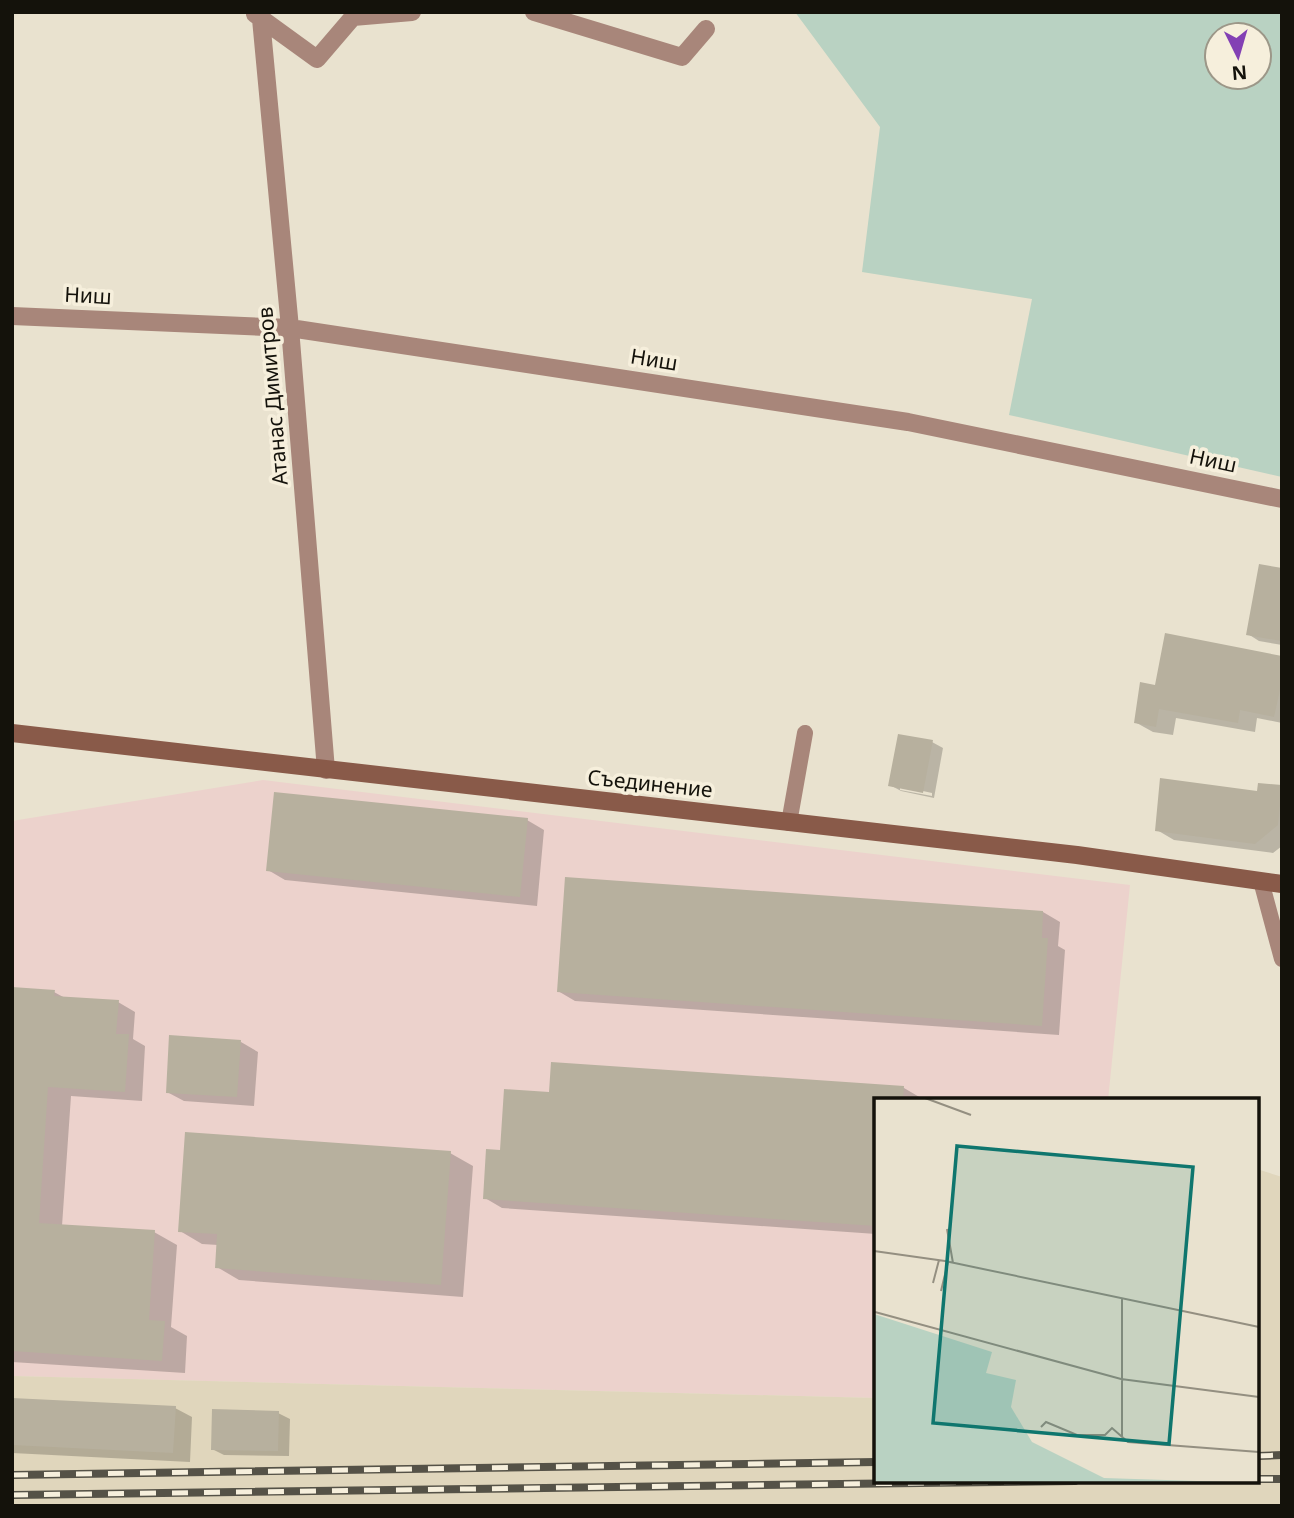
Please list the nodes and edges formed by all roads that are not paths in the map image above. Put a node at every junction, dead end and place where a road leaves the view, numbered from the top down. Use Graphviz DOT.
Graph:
graph roads {
  1 [pos="412,12"];
  2 [pos="534,12"];
  3 [pos="257,16"];
  4 [pos="706,29"];
  5 [pos="12,316"];
  6 [pos="290,328"];
  7 [pos="1282,499"];
  8 [pos="12,733"];
  9 [pos="805,733"];
  10 [pos="326,770"];
  11 [pos="789,823"];
  12 [pos="1261,881"];
  13 [pos="1282,884"];
  14 [pos="1282,959"];
  1 -- 3 [label="street"];
  2 -- 4 [label="street"];
  3 -- 6 [label="street, Атанас Димитров"];
  5 -- 6 [label="street, Ниш"];
  6 -- 7 [label="street, Ниш"];
  6 -- 10 [label="street, Атанас Димитров"];
  8 -- 10 [label="main road, Съединение"];
  9 -- 11 [label="lane"];
  10 -- 11 [label="main road, Съединение"];
  11 -- 12 [label="main road, Съединение"];
  12 -- 13 [label="main road, Съединение"];
  12 -- 14 [label="lane"];
}
